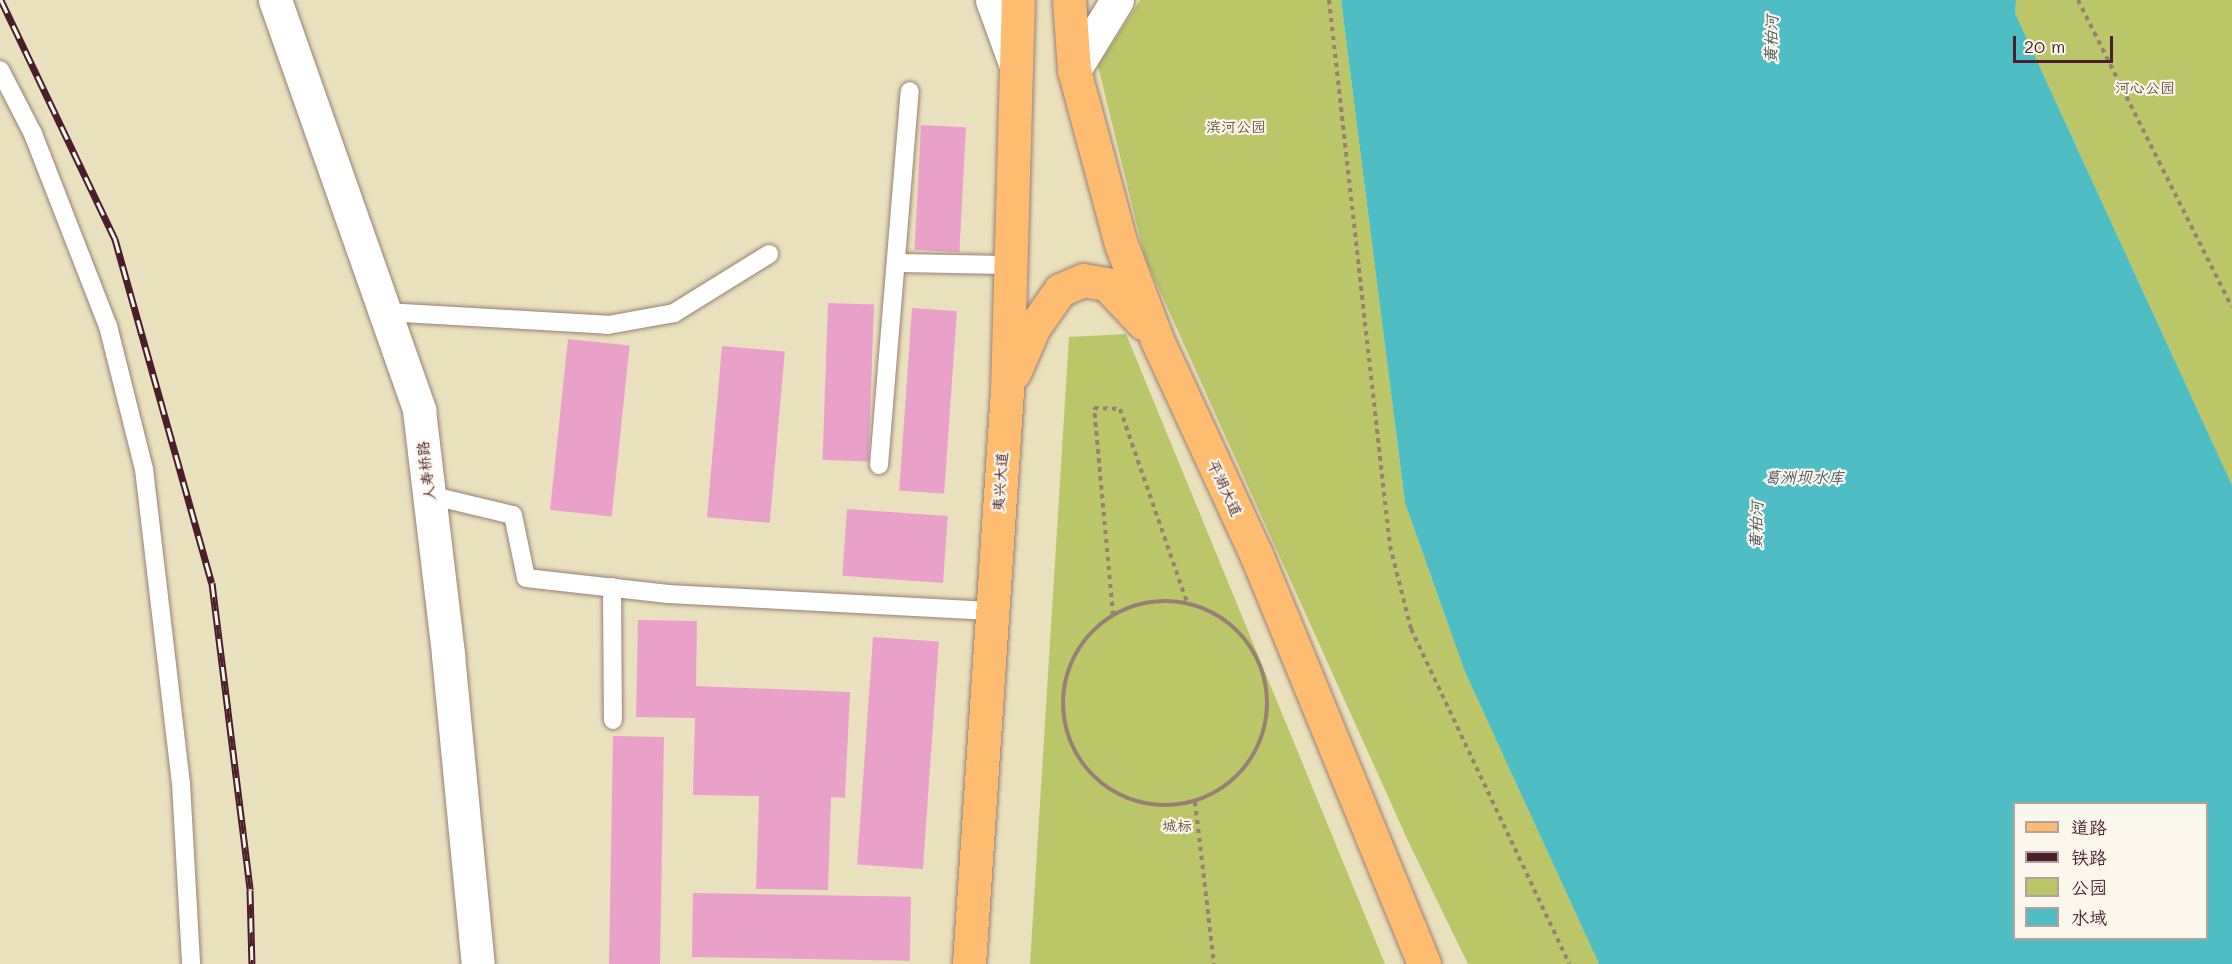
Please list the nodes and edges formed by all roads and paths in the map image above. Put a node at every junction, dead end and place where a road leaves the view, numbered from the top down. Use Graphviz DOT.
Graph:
graph roads {
  1 [pos="275,0"];
  2 [pos="992,0"];
  3 [pos="1018,0"];
  4 [pos="1069,0"];
  5 [pos="1116,0"];
  6 [pos="1329,0"];
  7 [pos="2078,0"];
  8 [pos="1017,67"];
  9 [pos="0,70"];
  10 [pos="1074,70"];
  11 [pos="910,91"];
  12 [pos="769,254"];
  13 [pos="896,263"];
  14 [pos="1010,265"];
  15 [pos="2232,307"];
  16 [pos="385,312"];
  17 [pos="1157,340"];
  18 [pos="1007,390"];
  19 [pos="879,465"];
  20 [pos="429,495"];
  21 [pos="612,587"];
  22 [pos="1186,603"];
  23 [pos="991,611"];
  24 [pos="1113,615"];
  25 [pos="614,720"];
  26 [pos="1195,802"];
  27 [pos="191,964"];
  28 [pos="478,964"];
  29 [pos="969,964"];
  30 [pos="1214,964"];
  31 [pos="1424,964"];
  32 [pos="1569,964"];
  1 -- 16 [label="street, 人寿桥路"];
  2 -- 8 [label="street"];
  3 -- 8 [label="main road, 夷兴大道"];
  4 -- 10 [label="main road, 平湖大道"];
  5 -- 10 [label="street"];
  6 -- 32 [label="path"];
  7 -- 15 [label="path"];
  8 -- 14 [label="main road, 夷兴大道"];
  9 -- 27 [label="lane"];
  10 -- 17 [label="main road, 平湖大道"];
  11 -- 13 [label="lane"];
  12 -- 16 [label="lane"];
  13 -- 14 [label="lane"];
  13 -- 19 [label="lane"];
  14 -- 18 [label="main road, 夷兴大道"];
  16 -- 20 [label="street, 人寿桥路"];
  17 -- 18 [label="main road"];
  17 -- 31 [label="main road, 平湖大道"];
  18 -- 23 [label="main road, 夷兴大道"];
  20 -- 21 [label="lane"];
  20 -- 28 [label="street, 人寿桥路"];
  21 -- 23 [label="lane"];
  21 -- 25 [label="lane"];
  22 -- 24 [label="path"];
  22 -- 24 [label="path"];
  22 -- 26 [label="path"];
  23 -- 29 [label="main road, 夷兴大道"];
  24 -- 26 [label="path"];
  26 -- 30 [label="path"];
}
